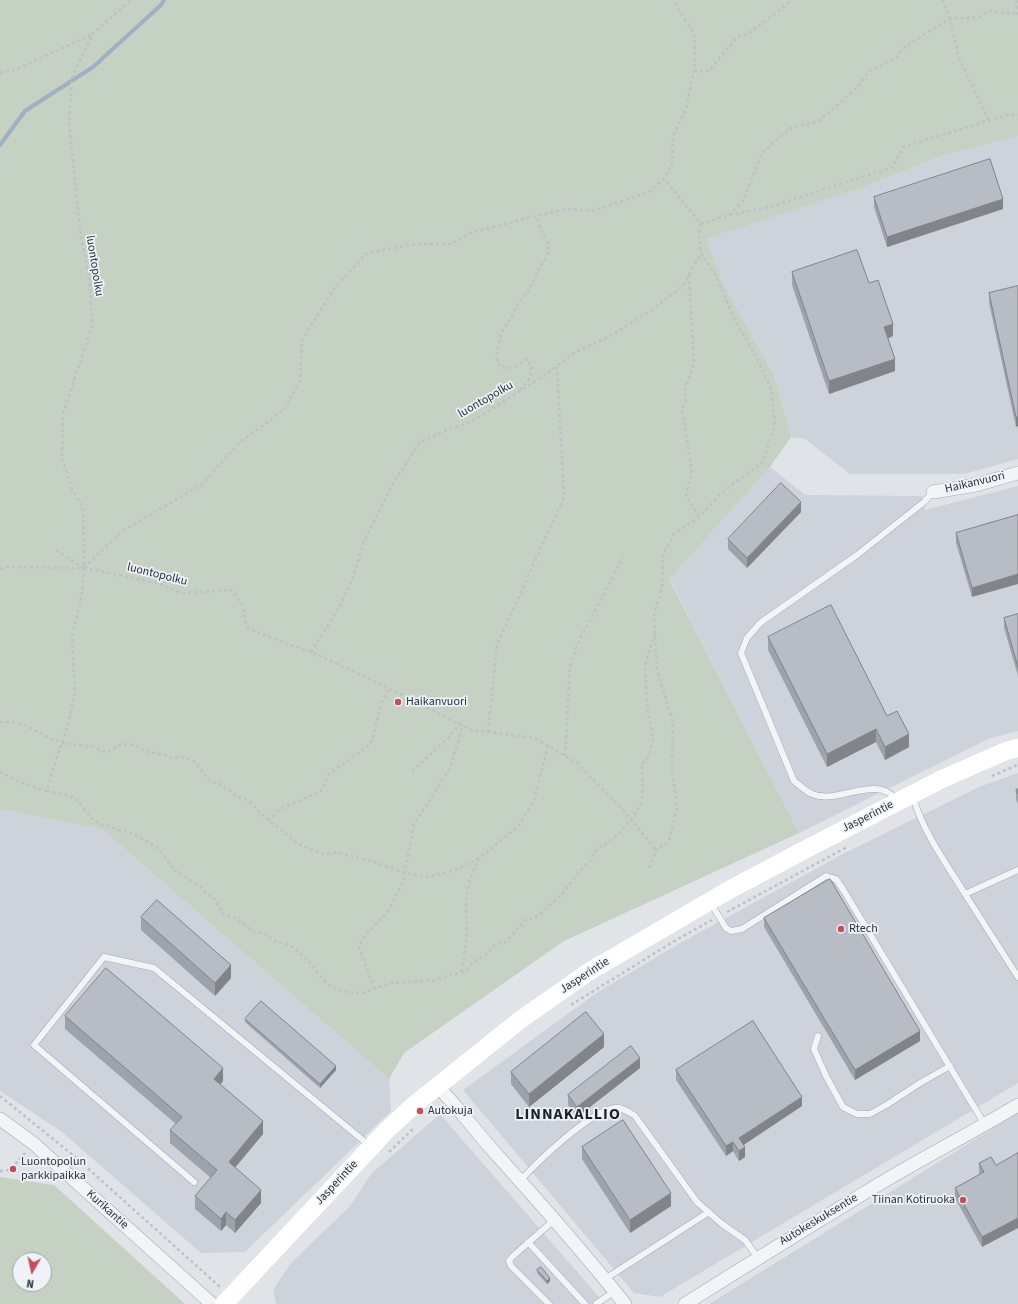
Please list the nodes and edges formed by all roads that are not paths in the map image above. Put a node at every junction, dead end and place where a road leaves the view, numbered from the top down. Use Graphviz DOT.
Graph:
graph roads {
  1 [pos="1018,473"];
  2 [pos="933,492"];
  3 [pos="1018,748"];
  4 [pos="906,798"];
  5 [pos="1018,870"];
  6 [pos="965,894"];
  7 [pos="710,901"];
  8 [pos="1018,977"];
  9 [pos="818,1036"];
  10 [pos="950,1066"];
  11 [pos="437,1086"];
  12 [pos="1018,1105"];
  13 [pos="0,1119"];
  14 [pos="985,1125"];
  15 [pos="378,1152"];
  16 [pos="194,1182"];
  17 [pos="520,1182"];
  18 [pos="709,1212"];
  19 [pos="554,1220"];
  20 [pos="528,1242"];
  21 [pos="758,1258"];
  22 [pos="604,1279"];
  23 [pos="615,1291"];
  24 [pos="227,1300"];
  25 [pos="212,1304"];
  26 [pos="548,1304"];
  27 [pos="585,1304"];
  28 [pos="596,1304"];
  29 [pos="625,1304"];
  30 [pos="685,1304"];
  1 -- 2 [label="street, Haikanvuori"];
  2 -- 4 [label="lane"];
  3 -- 4 [label="main road, Jasperintie"];
  4 -- 6 [label="lane"];
  4 -- 7 [label="main road, Jasperintie"];
  5 -- 6 [label="lane"];
  6 -- 8 [label="lane"];
  7 -- 10 [label="lane"];
  7 -- 11 [label="main road, Jasperintie"];
  9 -- 10 [label="lane"];
  10 -- 14 [label="lane"];
  11 -- 15 [label="main road, Jasperintie"];
  11 -- 17 [label="street"];
  12 -- 14 [label="street, Autokeskuksentie"];
  13 -- 25 [label="street, Kurikantie"];
  14 -- 21 [label="street, Autokeskuksentie"];
  15 -- 16 [label="lane"];
  15 -- 24 [label="main road, Jasperintie"];
  17 -- 18 [label="lane"];
  17 -- 19 [label="street"];
  18 -- 21 [label="lane"];
  18 -- 22 [label="lane"];
  19 -- 20 [label="lane"];
  19 -- 22 [label="street"];
  20 -- 26 [label="lane"];
  20 -- 27 [label="lane"];
  21 -- 30 [label="street, Autokeskuksentie"];
  22 -- 23 [label="street"];
  23 -- 28 [label="lane"];
  23 -- 29 [label="street"];
}
